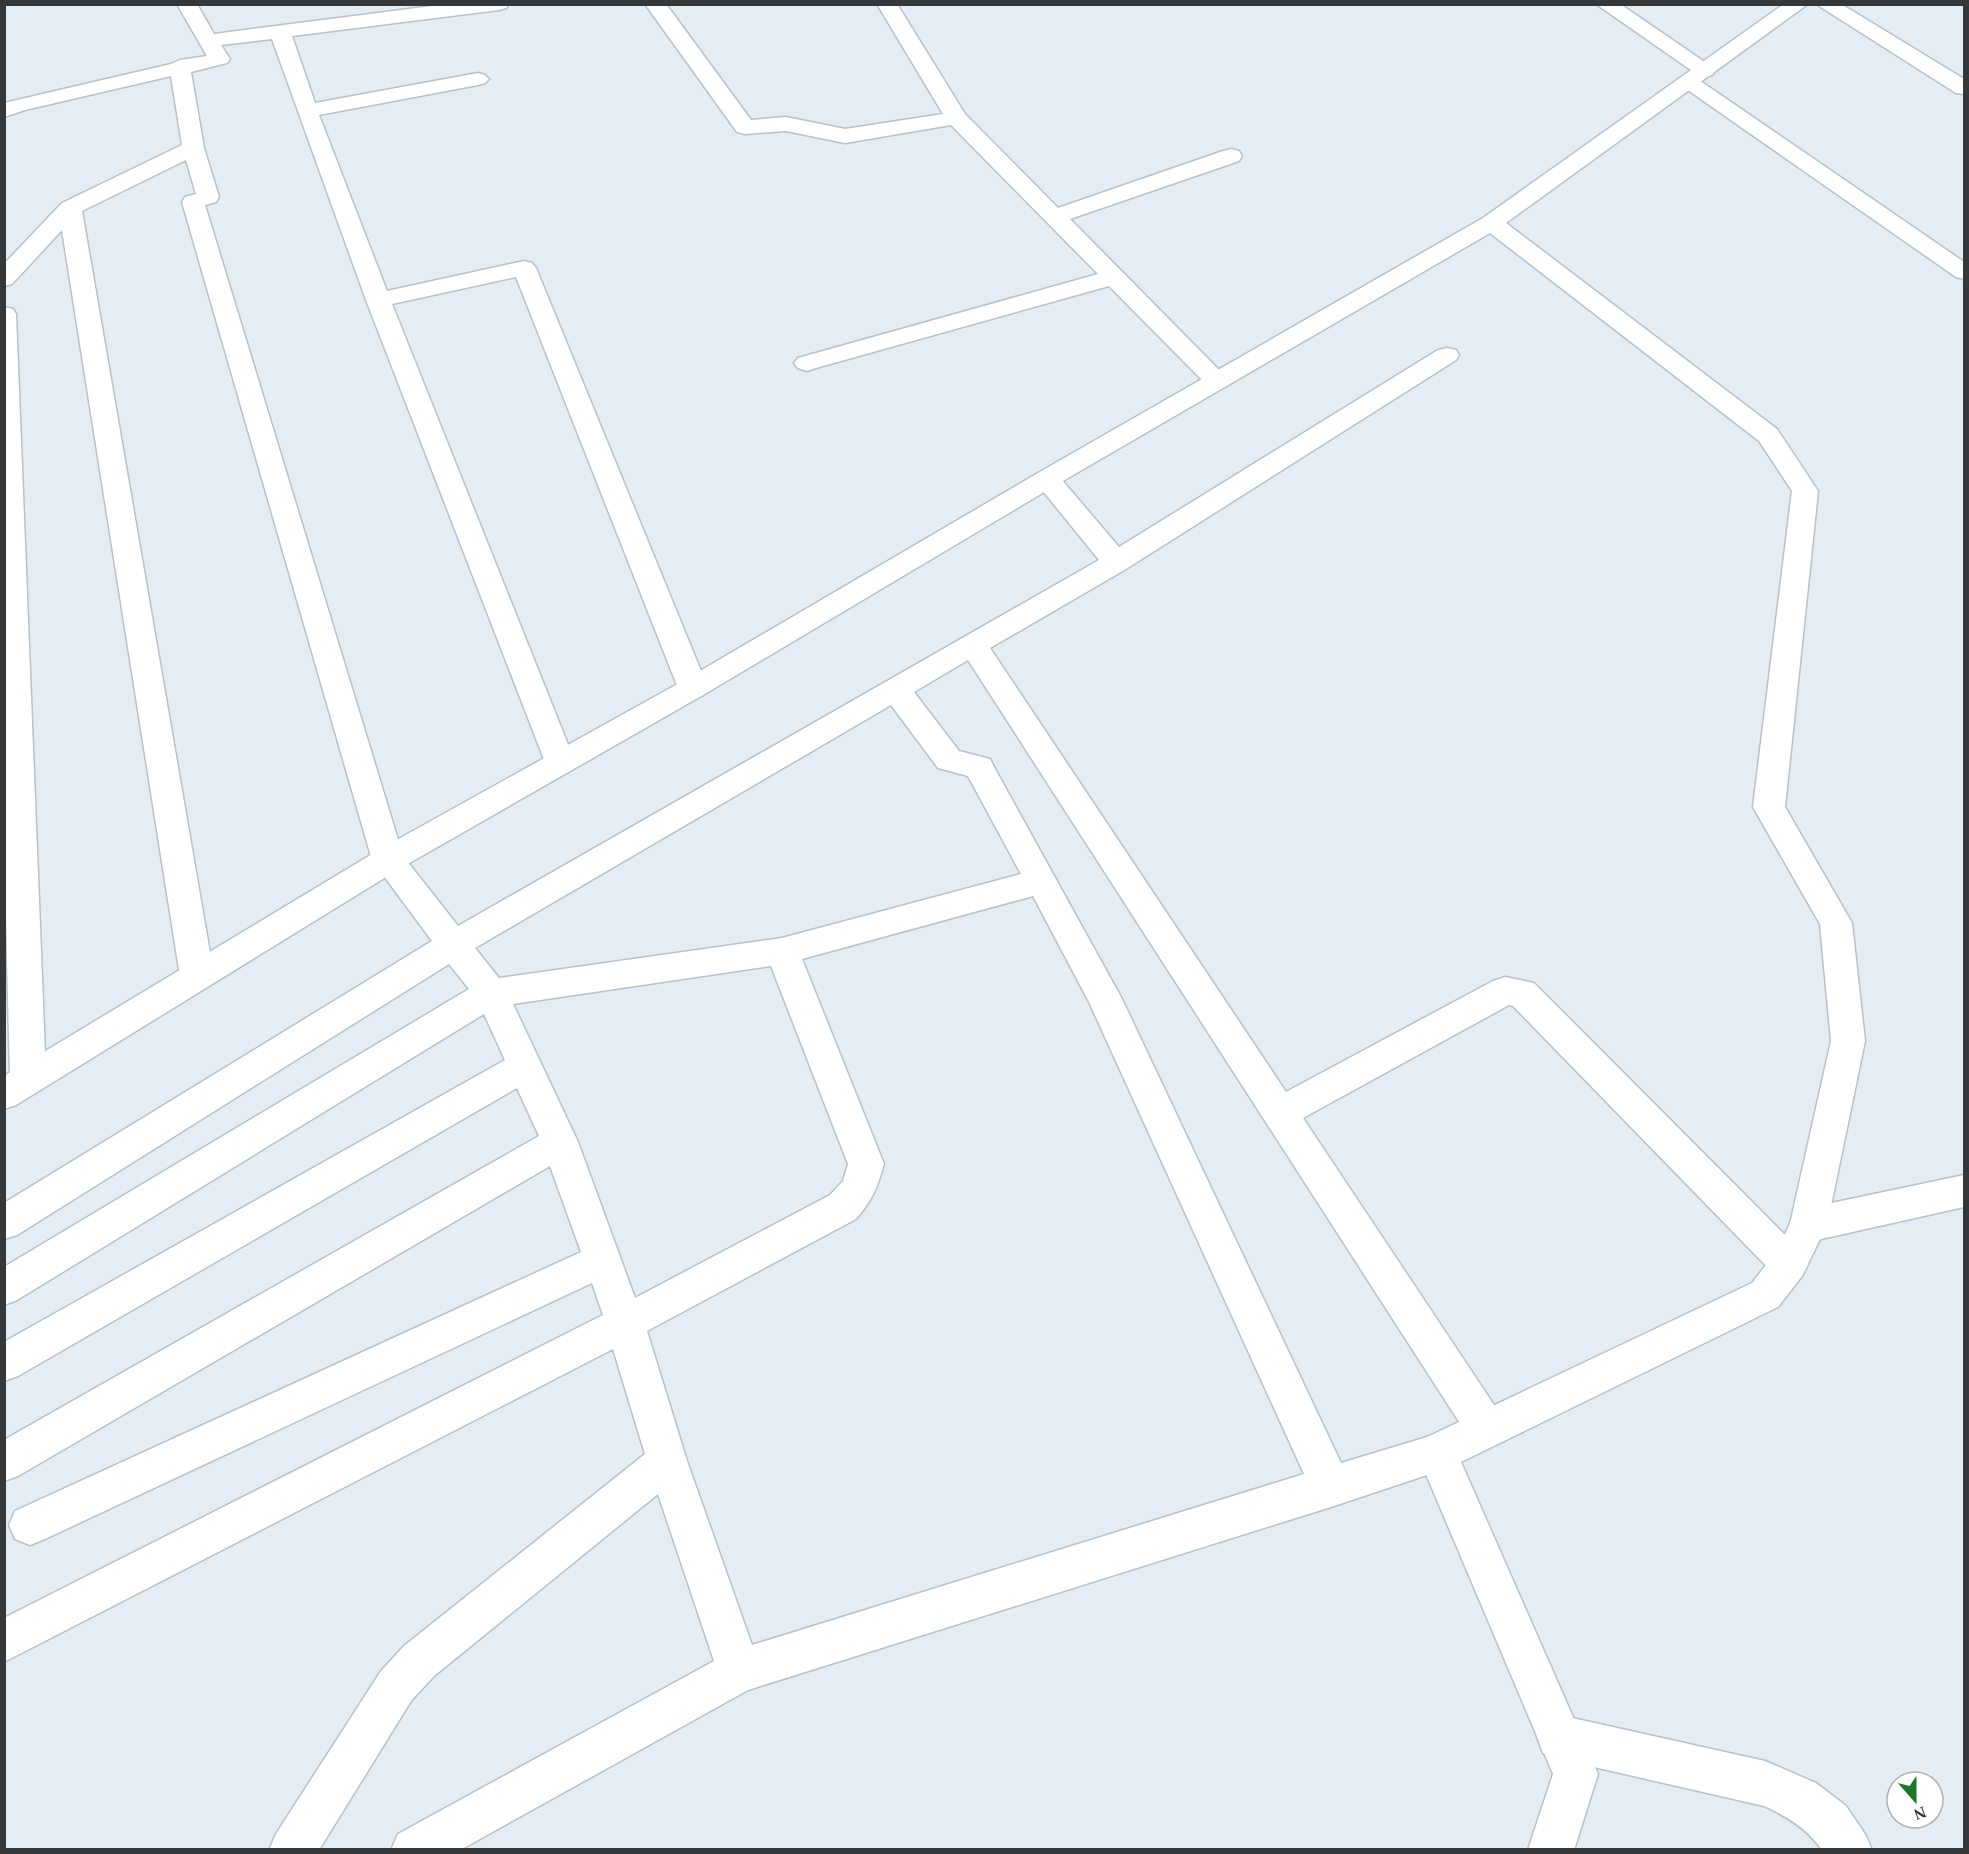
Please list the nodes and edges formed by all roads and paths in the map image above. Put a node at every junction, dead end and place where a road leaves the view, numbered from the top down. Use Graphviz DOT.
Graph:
graph roads {
  1 [pos="187,4"];
  2 [pos="499,4"];
  3 [pos="655,4"];
  4 [pos="887,4"];
  5 [pos="1606,4"];
  6 [pos="1798,4"];
  7 [pos="1826,4"];
  8 [pos="280,32"];
  9 [pos="208,41"];
  10 [pos="180,66"];
  11 [pos="1697,76"];
  12 [pos="478,79"];
  13 [pos="1965,88"];
  14 [pos="4,111"];
  15 [pos="307,111"];
  16 [pos="956,118"];
  17 [pos="193,148"];
  18 [pos="1231,156"];
  19 [pos="70,208"];
  20 [pos="1054,217"];
  21 [pos="1491,223"];
  22 [pos="1965,272"];
  23 [pos="1114,277"];
  24 [pos="4,279"];
  25 [pos="378,300"];
  26 [pos="4,314"];
  27 [pos="1447,354"];
  28 [pos="807,363"];
  29 [pos="1217,381"];
  30 [pos="1047,479"];
  31 [pos="1116,562"];
  32 [pos="973,645"];
  33 [pos="693,688"];
  34 [pos="895,689"];
  35 [pos="560,762"];
  36 [pos="388,860"];
  37 [pos="1041,881"];
  38 [pos="454,944"];
  39 [pos="782,951"];
  40 [pos="197,976"];
  41 [pos="491,993"];
  42 [pos="525,1066"];
  43 [pos="16,1086"];
  44 [pos="1280,1113"];
  45 [pos="560,1142"];
  46 [pos="1965,1191"];
  47 [pos="4,1223"];
  48 [pos="1808,1225"];
  49 [pos="602,1260"];
  50 [pos="1789,1264"];
  51 [pos="4,1288"];
  52 [pos="625,1323"];
  53 [pos="4,1363"];
  54 [pos="1486,1428"];
  55 [pos="1437,1453"];
  56 [pos="667,1461"];
  57 [pos="4,1462"];
  58 [pos="1331,1487"];
  59 [pos="30,1525"];
  60 [pos="4,1641"];
  61 [pos="739,1671"];
  62 [pos="1559,1737"];
  63 [pos="292,1850"];
  64 [pos="414,1850"];
  65 [pos="1551,1850"];
  66 [pos="1849,1850"];
  1 -- 9 [label="street"];
  2 -- 8 [label="street"];
  3 -- 16 [label="street"];
  4 -- 16 [label="street"];
  5 -- 11 [label="street"];
  6 -- 11 [label="street"];
  7 -- 13 [label="street"];
  8 -- 9 [label="street"];
  8 -- 15 [label="street"];
  9 -- 10 [label="street"];
  10 -- 14 [label="street"];
  10 -- 17 [label="street"];
  11 -- 21 [label="street"];
  11 -- 22 [label="street"];
  12 -- 15 [label="street"];
  15 -- 25 [label="street"];
  16 -- 20 [label="street"];
  17 -- 19 [label="street"];
  17 -- 36 [label="street"];
  18 -- 20 [label="street"];
  19 -- 24 [label="street"];
  19 -- 40 [label="street"];
  20 -- 23 [label="street"];
  21 -- 29 [label="street"];
  21 -- 48 [label="street"];
  23 -- 28 [label="street"];
  23 -- 29 [label="street"];
  25 -- 33 [label="street"];
  25 -- 35 [label="street"];
  26 -- 43 [label="street"];
  27 -- 31 [label="street"];
  29 -- 30 [label="street"];
  30 -- 31 [label="street"];
  30 -- 33 [label="street"];
  31 -- 32 [label="street"];
  32 -- 34 [label="street"];
  32 -- 44 [label="street"];
  33 -- 35 [label="street"];
  34 -- 37 [label="street"];
  34 -- 38 [label="street"];
  35 -- 36 [label="street"];
  36 -- 38 [label="street"];
  36 -- 40 [label="street"];
  37 -- 39 [label="street"];
  37 -- 58 [label="street"];
  38 -- 41 [label="street"];
  38 -- 47 [label="street"];
  39 -- 41 [label="street"];
  39 -- 52 [label="street"];
  40 -- 43 [label="street"];
  41 -- 42 [label="street"];
  41 -- 51 [label="street"];
  42 -- 45 [label="street"];
  42 -- 53 [label="street"];
  44 -- 50 [label="street"];
  44 -- 54 [label="street"];
  45 -- 49 [label="street"];
  45 -- 57 [label="street"];
  46 -- 48 [label="street"];
  48 -- 50 [label="street"];
  49 -- 52 [label="street"];
  49 -- 59 [label="street"];
  50 -- 54 [label="street"];
  52 -- 56 [label="street"];
  52 -- 60 [label="street"];
  54 -- 55 [label="street"];
  55 -- 58 [label="street"];
  55 -- 62 [label="street"];
  56 -- 61 [label="street"];
  56 -- 63 [label="street"];
  58 -- 61 [label="street"];
  61 -- 64 [label="street"];
  62 -- 65 [label="street"];
  62 -- 66 [label="street"];
}
